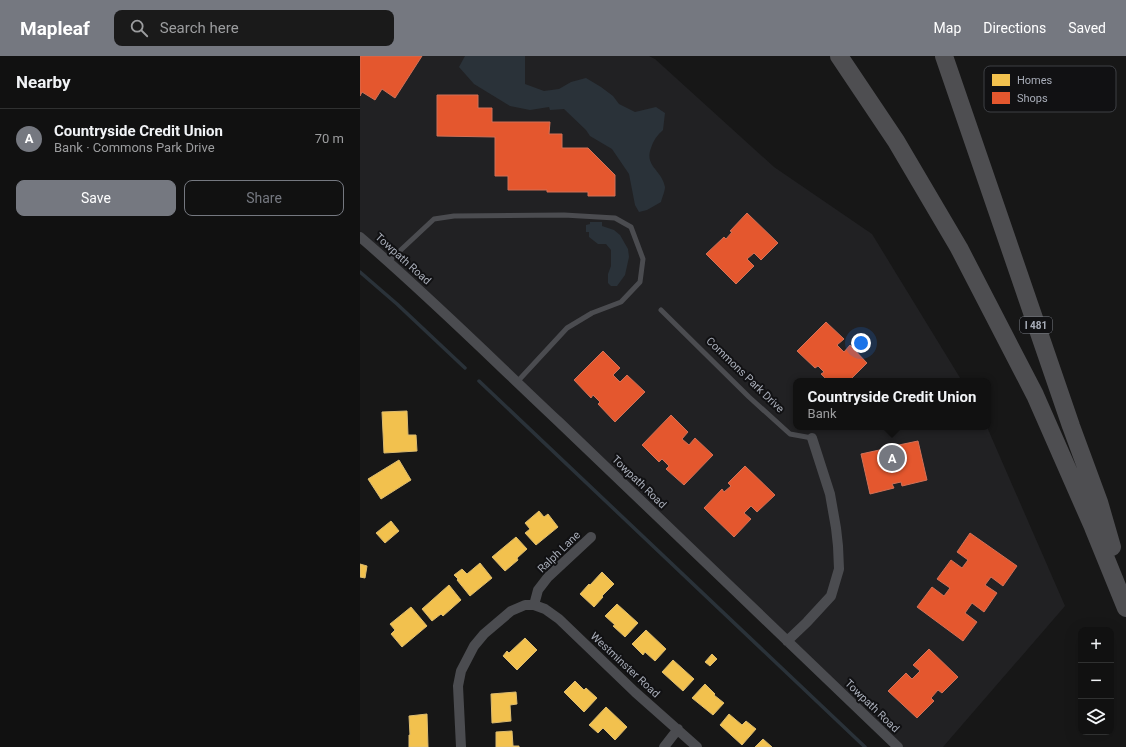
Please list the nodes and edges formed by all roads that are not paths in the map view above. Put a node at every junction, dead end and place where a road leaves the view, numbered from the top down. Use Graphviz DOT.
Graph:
graph roads {
  1 [pos="839,56"];
  2 [pos="944,56"];
  3 [pos="360,237"];
  4 [pos="389,261"];
  5 [pos="661,310"];
  6 [pos="517,382"];
  7 [pos="812,438"];
  8 [pos="591,537"];
  9 [pos="1126,595"];
  10 [pos="534,605"];
  11 [pos="1126,608"];
  12 [pos="787,641"];
  13 [pos="678,729"];
  14 [pos="461,747"];
  15 [pos="664,747"];
  16 [pos="697,747"];
  17 [pos="898,747"];
  1 -- 11 [label="highway"];
  2 -- 9 [label="highway, I 481"];
  3 -- 4 [label="street, Towpath Road"];
  4 -- 6 [label="street, Towpath Road"];
  4 -- 6 [label="lane"];
  5 -- 7 [label="lane, Commons Park Drive"];
  6 -- 12 [label="street, Towpath Road"];
  7 -- 12 [label="street, Commons Park Drive"];
  8 -- 10 [label="street, Ralph Lane"];
  10 -- 13 [label="street, Westminster Road"];
  10 -- 14 [label="street"];
  12 -- 17 [label="street, Towpath Road"];
  13 -- 15 [label="street"];
  13 -- 16 [label="street, Westminster Road"];
}
